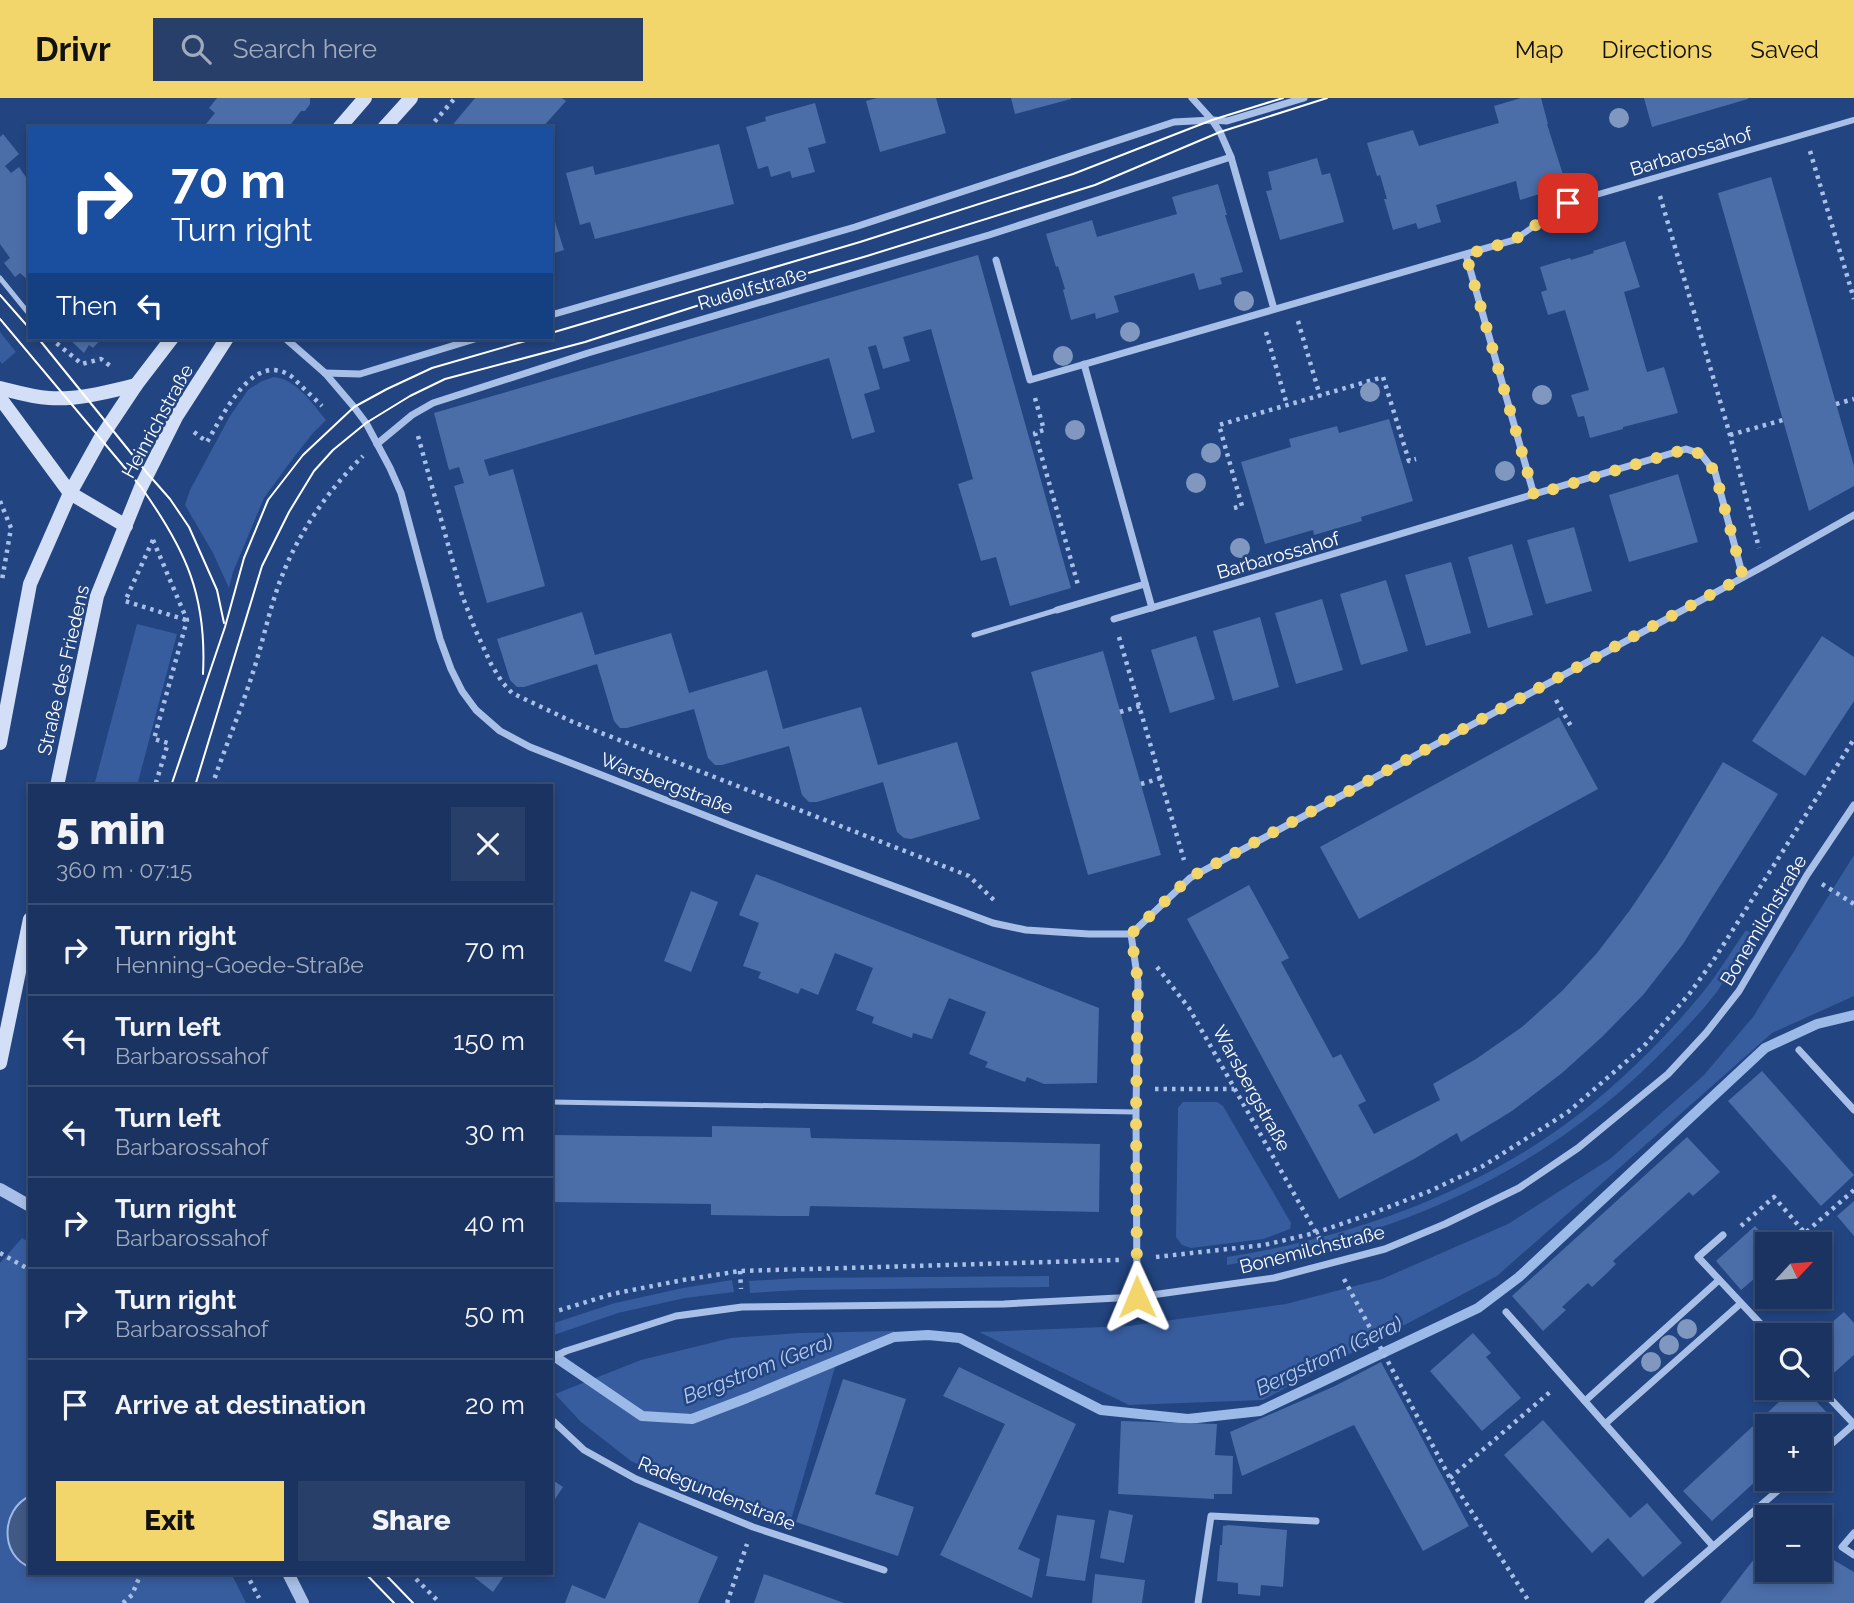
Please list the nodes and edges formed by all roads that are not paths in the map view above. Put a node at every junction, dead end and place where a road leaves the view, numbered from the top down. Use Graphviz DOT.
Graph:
graph roads {
  1 [pos="365,98"];
  2 [pos="411,98"];
  3 [pos="1192,98"];
  4 [pos="1304,98"];
  5 [pos="1212,120"];
  6 [pos="1854,120"];
  7 [pos="342,126"];
  8 [pos="386,126"];
  9 [pos="1231,157"];
  10 [pos="1514,240"];
  11 [pos="1466,255"];
  12 [pos="996,260"];
  13 [pos="0,278"];
  14 [pos="1274,309"];
  15 [pos="28,313"];
  16 [pos="553,314"];
  17 [pos="170,340"];
  18 [pos="226,340"];
  19 [pos="287,340"];
  20 [pos="471,340"];
  21 [pos="1084,364"];
  22 [pos="326,373"];
  23 [pos="136,385"];
  24 [pos="0,388"];
  25 [pos="0,398"];
  26 [pos="377,443"];
  27 [pos="70,493"];
  28 [pos="1534,495"];
  29 [pos="1854,514"];
  30 [pos="127,526"];
  31 [pos="1743,577"];
  32 [pos="1145,584"];
  33 [pos="1152,608"];
  34 [pos="1057,610"];
  35 [pos="1114,619"];
  36 [pos="974,635"];
  37 [pos="5,691"];
  38 [pos="0,743"];
  39 [pos="57,784"];
  40 [pos="1854,805"];
  41 [pos="28,929"];
  42 [pos="1131,934"];
  43 [pos="1800,1050"];
  44 [pos="0,1063"];
  45 [pos="553,1102"];
  46 [pos="1854,1110"];
  47 [pos="1136,1112"];
  48 [pos="0,1189"];
  49 [pos="28,1205"];
  50 [pos="1723,1236"];
  51 [pos="1719,1280"];
  52 [pos="1137,1297"];
  53 [pos="1741,1304"];
  54 [pos="1506,1312"];
  55 [pos="1759,1323"];
  56 [pos="553,1357"];
  57 [pos="1831,1400"];
  58 [pos="1585,1401"];
  59 [pos="553,1421"];
  60 [pos="1605,1424"];
  61 [pos="1832,1443"];
  62 [pos="1777,1491"];
  63 [pos="1316,1521"];
  64 [pos="1854,1533"];
  65 [pos="1713,1546"];
  66 [pos="1854,1555"];
  67 [pos="884,1570"];
  68 [pos="289,1575"];
  69 [pos="303,1603"];
  70 [pos="1198,1603"];
  71 [pos="1648,1603"];
  1 -- 7 [label="main road"];
  2 -- 8 [label="main road"];
  3 -- 5 [label="street"];
  4 -- 5 [label="street, Rudolfstraße"];
  5 -- 9 [label="street"];
  5 -- 16 [label="street, Rudolfstraße"];
  6 -- 10 [label="street, Barbarossahof"];
  9 -- 14 [label="street"];
  9 -- 26 [label="street, Rudolfstraße"];
  10 -- 11 [label="street, Barbarossahof"];
  11 -- 14 [label="street, Barbarossahof"];
  11 -- 28 [label="street"];
  12 -- 21 [label="street, Barbarossahof"];
  13 -- 15 [label="lane"];
  14 -- 21 [label="street, Barbarossahof"];
  17 -- 23 [label="main road, Heinrichstraße"];
  18 -- 30 [label="main road, Heinrichstraße"];
  19 -- 22 [label="street"];
  20 -- 22 [label="street"];
  21 -- 32 [label="street"];
  22 -- 26 [label="street"];
  23 -- 24 [label="main road"];
  23 -- 27 [label="main road, Heinrichstraße"];
  25 -- 27 [label="main road"];
  26 -- 42 [label="street, Warsbergstraße"];
  27 -- 30 [label="main road"];
  27 -- 37 [label="main road"];
  28 -- 31 [label="street, Barbarossahof"];
  28 -- 33 [label="street, Barbarossahof"];
  29 -- 31 [label="street"];
  30 -- 39 [label="main road, Straße des Friedens"];
  31 -- 42 [label="street"];
  32 -- 33 [label="street"];
  32 -- 34 [label="street"];
  33 -- 35 [label="street, Barbarossahof"];
  34 -- 36 [label="lane"];
  37 -- 38 [label="main road"];
  40 -- 52 [label="street, Bonemilchstraße"];
  41 -- 44 [label="main road"];
  42 -- 47 [label="street"];
  43 -- 46 [label="street"];
  45 -- 47 [label="lane"];
  47 -- 52 [label="street"];
  48 -- 49 [label="street"];
  50 -- 51 [label="street"];
  51 -- 53 [label="street"];
  51 -- 58 [label="street"];
  52 -- 56 [label="street, Bonemilchstraße"];
  53 -- 55 [label="street"];
  53 -- 60 [label="street"];
  54 -- 58 [label="street"];
  57 -- 61 [label="street"];
  58 -- 60 [label="street"];
  59 -- 67 [label="street, Radegundenstraße"];
  60 -- 65 [label="street"];
  62 -- 65 [label="street"];
  63 -- 70 [label="street"];
  64 -- 66 [label="street"];
  65 -- 71 [label="street"];
  68 -- 69 [label="street"];
}
